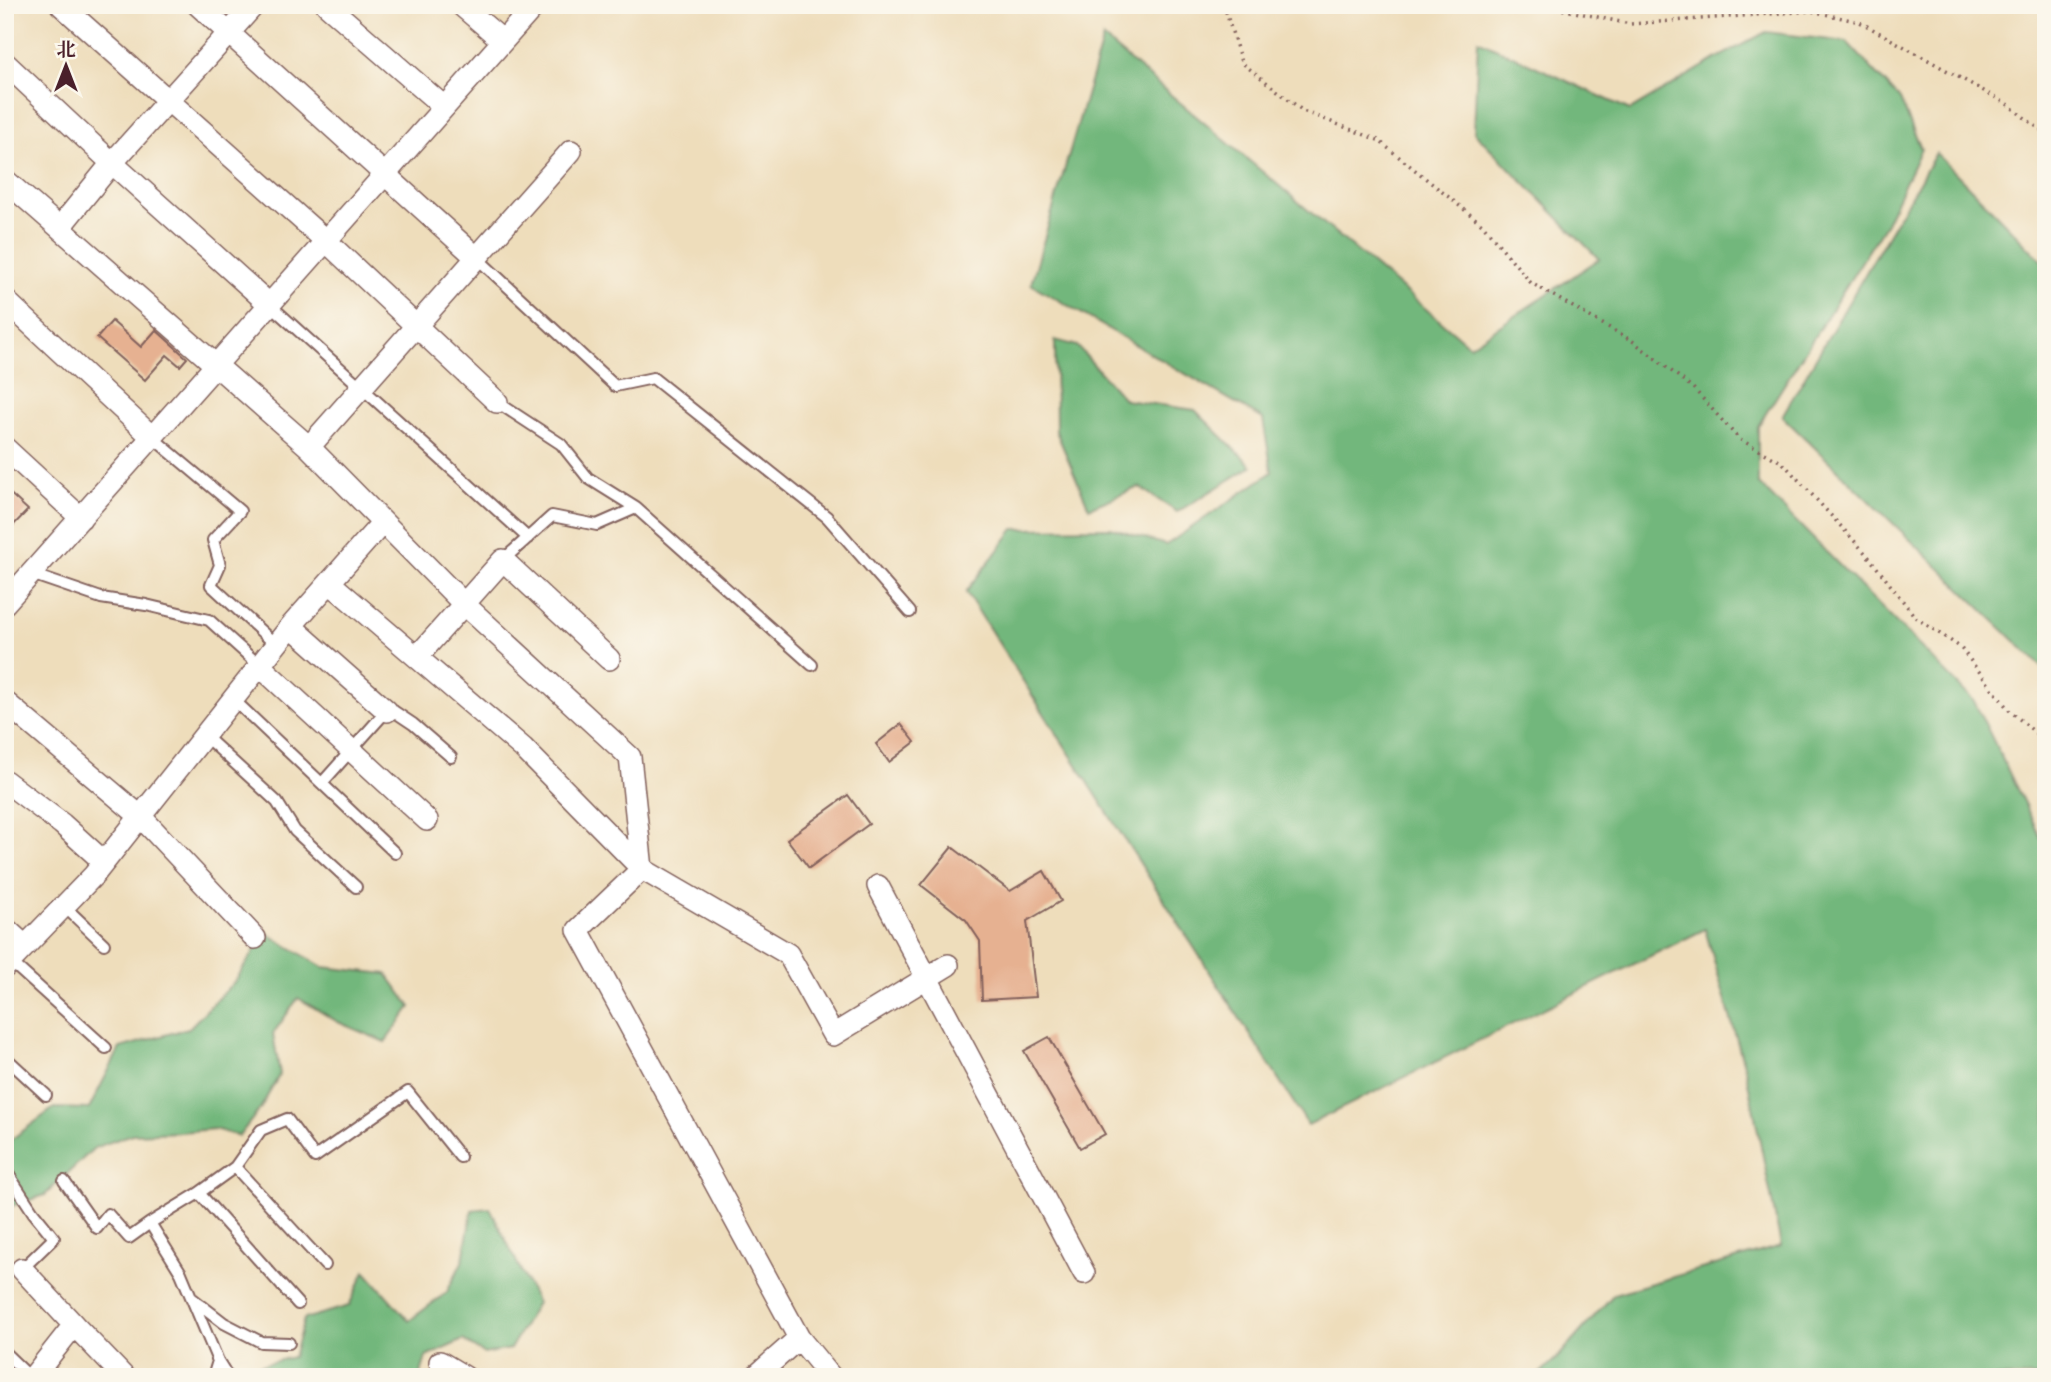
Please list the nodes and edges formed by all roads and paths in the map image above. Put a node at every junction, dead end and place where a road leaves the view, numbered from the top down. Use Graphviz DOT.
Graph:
graph roads {
  1 [pos="61,5"];
  2 [pos="198,5"];
  3 [pos="254,5"];
  4 [pos="327,5"];
  5 [pos="461,5"];
  6 [pos="535,5"];
  7 [pos="1224,5"];
  8 [pos="1542,5"];
  9 [pos="229,33"];
  10 [pos="503,41"];
  11 [pos="5,63"];
  12 [pos="169,99"];
  13 [pos="444,107"];
  14 [pos="2046,134"];
  15 [pos="571,151"];
  16 [pos="112,163"];
  17 [pos="385,175"];
  18 [pos="5,180"];
  19 [pos="60,227"];
  20 [pos="326,241"];
  21 [pos="477,258"];
  22 [pos="5,300"];
  23 [pos="269,304"];
  24 [pos="417,326"];
  25 [pos="215,366"];
  26 [pos="361,388"];
  27 [pos="497,402"];
  28 [pos="152,437"];
  29 [pos="309,447"];
  30 [pos="5,448"];
  31 [pos="636,508"];
  32 [pos="81,518"];
  33 [pos="383,522"];
  34 [pos="528,538"];
  35 [pos="503,560"];
  36 [pos="31,575"];
  37 [pos="330,583"];
  38 [pos="7,599"];
  39 [pos="464,604"];
  40 [pos="910,612"];
  41 [pos="291,626"];
  42 [pos="276,645"];
  43 [pos="417,657"];
  44 [pos="609,659"];
  45 [pos="812,664"];
  46 [pos="260,666"];
  47 [pos="234,699"];
  48 [pos="5,702"];
  49 [pos="387,711"];
  50 [pos="205,736"];
  51 [pos="2046,742"];
  52 [pos="351,750"];
  53 [pos="451,757"];
  54 [pos="5,781"];
  55 [pos="322,783"];
  56 [pos="141,817"];
  57 [pos="426,820"];
  58 [pos="395,853"];
  59 [pos="104,862"];
  60 [pos="642,869"];
  61 [pos="878,886"];
  62 [pos="356,887"];
  63 [pos="64,906"];
  64 [pos="5,928"];
  65 [pos="255,938"];
  66 [pos="104,944"];
  67 [pos="13,958"];
  68 [pos="948,965"];
  69 [pos="927,977"];
  70 [pos="107,1048"];
  71 [pos="5,1057"];
  72 [pos="46,1095"];
  73 [pos="460,1157"];
  74 [pos="234,1167"];
  75 [pos="5,1169"];
  76 [pos="64,1181"];
  77 [pos="199,1193"];
  78 [pos="150,1223"];
  79 [pos="325,1265"];
  80 [pos="22,1269"];
  81 [pos="1084,1273"];
  82 [pos="191,1297"];
  83 [pos="298,1304"];
  84 [pos="74,1325"];
  85 [pos="799,1338"];
  86 [pos="289,1343"];
  87 [pos="5,1353"];
  88 [pos="218,1361"];
  89 [pos="440,1362"];
  90 [pos="32,1377"];
  91 [pos="124,1377"];
  92 [pos="213,1377"];
  93 [pos="228,1377"];
  94 [pos="465,1377"];
  95 [pos="755,1377"];
  96 [pos="831,1377"];
  1 -- 12 [label="street"];
  2 -- 9 [label="street"];
  3 -- 9 [label="street"];
  4 -- 13 [label="street"];
  5 -- 10 [label="street"];
  6 -- 10 [label="street"];
  7 -- 51 [label="path"];
  8 -- 14 [label="path"];
  9 -- 12 [label="street"];
  9 -- 17 [label="street"];
  10 -- 13 [label="street"];
  11 -- 16 [label="street"];
  12 -- 16 [label="street"];
  12 -- 20 [label="street"];
  13 -- 17 [label="street"];
  15 -- 21 [label="street"];
  16 -- 19 [label="street"];
  16 -- 23 [label="street"];
  17 -- 20 [label="street"];
  17 -- 21 [label="street"];
  18 -- 19 [label="street"];
  19 -- 25 [label="street"];
  20 -- 23 [label="street"];
  20 -- 24 [label="street"];
  21 -- 24 [label="street"];
  21 -- 40 [label="lane"];
  22 -- 28 [label="street"];
  23 -- 25 [label="street"];
  23 -- 26 [label="lane"];
  24 -- 26 [label="street"];
  24 -- 27 [label="street"];
  25 -- 28 [label="street"];
  25 -- 29 [label="street"];
  26 -- 29 [label="street"];
  26 -- 34 [label="lane"];
  27 -- 31 [label="lane"];
  28 -- 32 [label="street"];
  28 -- 42 [label="lane"];
  29 -- 33 [label="street"];
  30 -- 32 [label="street"];
  31 -- 34 [label="lane"];
  31 -- 45 [label="lane"];
  32 -- 36 [label="street"];
  33 -- 37 [label="street"];
  33 -- 39 [label="street"];
  34 -- 35 [label="lane"];
  35 -- 39 [label="street"];
  35 -- 44 [label="street"];
  36 -- 38 [label="street"];
  36 -- 46 [label="lane"];
  37 -- 41 [label="street"];
  37 -- 43 [label="street"];
  39 -- 43 [label="street"];
  39 -- 60 [label="street"];
  41 -- 42 [label="street"];
  41 -- 49 [label="street"];
  42 -- 46 [label="street"];
  43 -- 60 [label="street"];
  46 -- 47 [label="street"];
  46 -- 52 [label="street"];
  47 -- 50 [label="street"];
  47 -- 55 [label="lane"];
  48 -- 56 [label="street"];
  49 -- 52 [label="lane"];
  49 -- 53 [label="lane"];
  50 -- 56 [label="street"];
  50 -- 62 [label="lane"];
  52 -- 55 [label="lane"];
  52 -- 57 [label="street"];
  54 -- 59 [label="street"];
  55 -- 58 [label="lane"];
  56 -- 59 [label="street"];
  56 -- 65 [label="street"];
  59 -- 63 [label="street"];
  60 -- 69 [label="street"];
  60 -- 85 [label="street"];
  61 -- 69 [label="street"];
  63 -- 66 [label="lane"];
  63 -- 67 [label="street"];
  64 -- 67 [label="street"];
  67 -- 70 [label="lane"];
  68 -- 69 [label="street"];
  69 -- 81 [label="street"];
  71 -- 72 [label="lane"];
  73 -- 74 [label="lane"];
  74 -- 77 [label="lane"];
  74 -- 79 [label="lane"];
  75 -- 80 [label="lane"];
  76 -- 78 [label="lane"];
  77 -- 78 [label="lane"];
  77 -- 83 [label="lane"];
  78 -- 82 [label="lane"];
  80 -- 84 [label="street"];
  82 -- 86 [label="lane"];
  82 -- 88 [label="lane"];
  84 -- 90 [label="street"];
  84 -- 91 [label="street"];
  85 -- 95 [label="street"];
  85 -- 96 [label="street"];
  87 -- 90 [label="lane"];
  88 -- 92 [label="lane"];
  88 -- 93 [label="lane"];
  89 -- 94 [label="street"];
}
